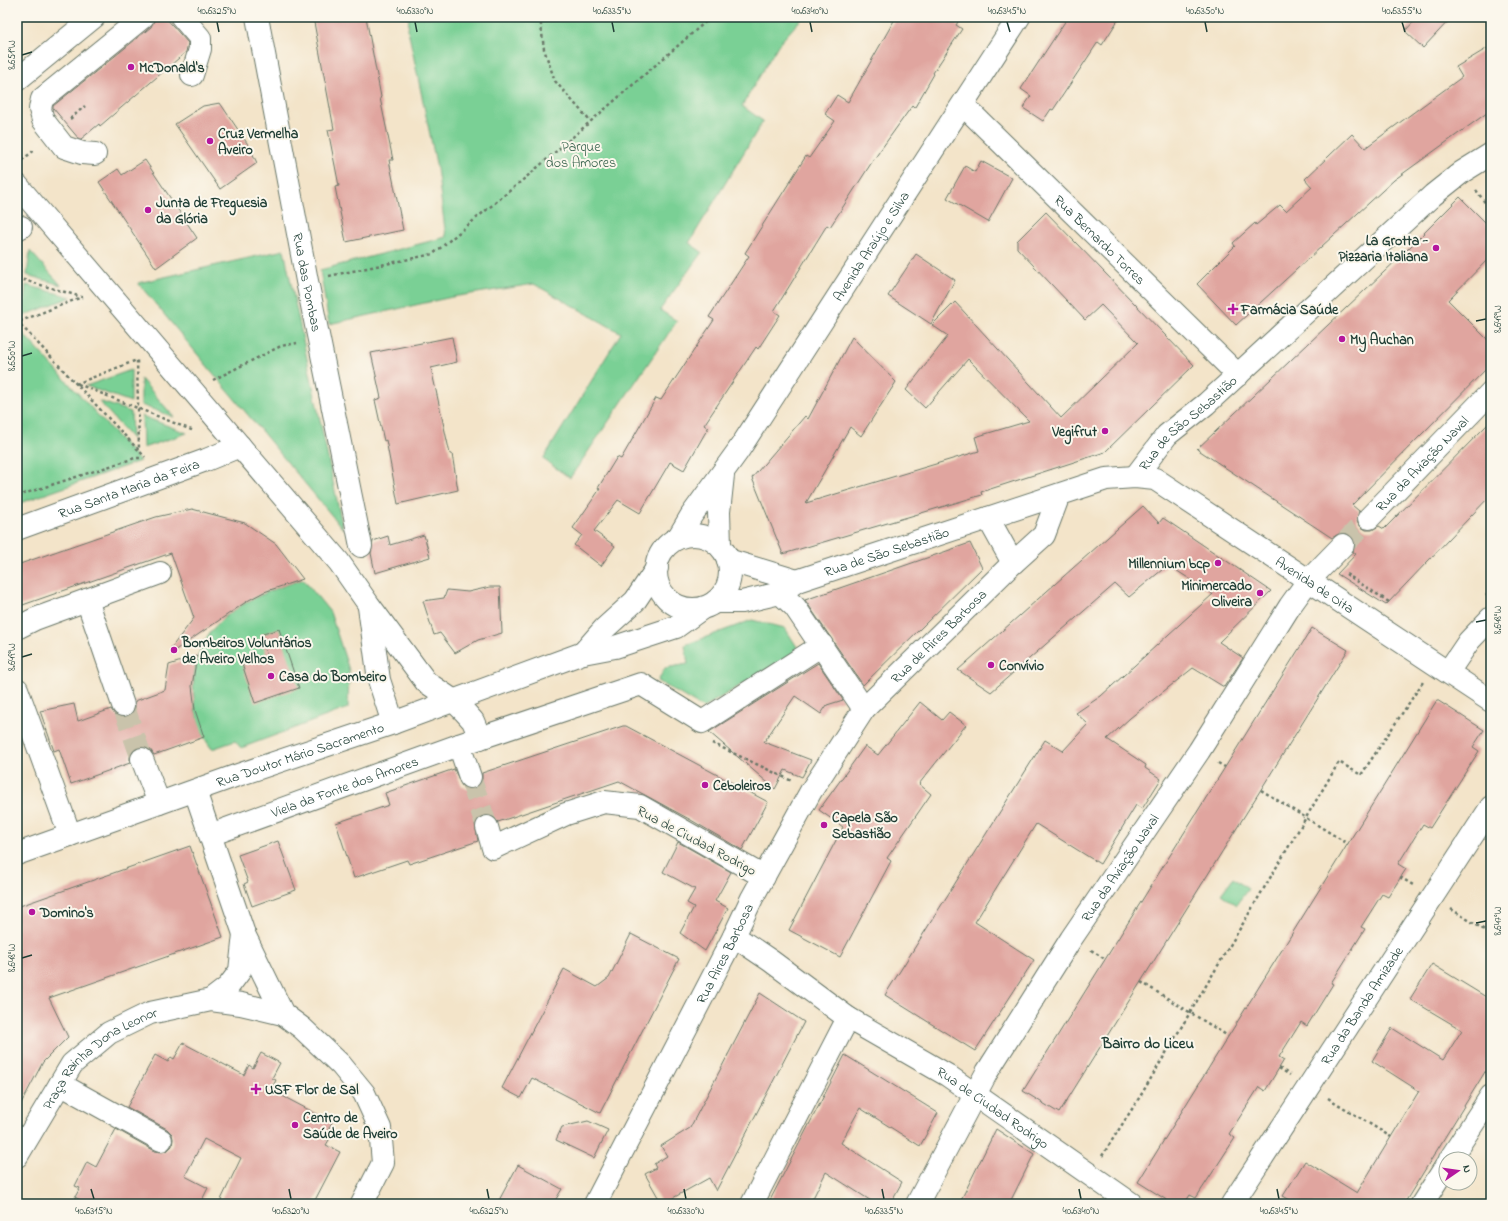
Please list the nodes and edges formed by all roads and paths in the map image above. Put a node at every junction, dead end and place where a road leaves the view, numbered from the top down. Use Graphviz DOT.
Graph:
graph roads {
  1 [pos="94,17"];
  2 [pos="143,17"];
  3 [pos="182,17"];
  4 [pos="258,17"];
  5 [pos="540,17"];
  6 [pos="711,17"];
  7 [pos="1019,17"];
  8 [pos="192,75"];
  9 [pos="17,80"];
  10 [pos="963,104"];
  11 [pos="590,121"];
  12 [pos="42,144"];
  13 [pos="96,154"];
  14 [pos="1491,154"];
  15 [pos="22,160"];
  16 [pos="17,185"];
  17 [pos="19,228"];
  18 [pos="18,278"];
  19 [pos="307,281"];
  20 [pos="18,321"];
  21 [pos="316,325"];
  22 [pos="1238,375"];
  23 [pos="211,381"];
  24 [pos="76,384"];
  25 [pos="1491,392"];
  26 [pos="138,408"];
  27 [pos="194,431"];
  28 [pos="240,446"];
  29 [pos="139,450"];
  30 [pos="723,475"];
  31 [pos="1135,477"];
  32 [pos="1059,495"];
  33 [pos="17,496"];
  34 [pos="988,518"];
  35 [pos="1369,518"];
  36 [pos="17,529"];
  37 [pos="678,538"];
  38 [pos="1343,545"];
  39 [pos="361,546"];
  40 [pos="724,553"];
  41 [pos="1013,563"];
  42 [pos="656,568"];
  43 [pos="1340,571"];
  44 [pos="160,573"];
  45 [pos="1308,581"];
  46 [pos="789,587"];
  47 [pos="1491,591"];
  48 [pos="87,600"];
  49 [pos="1389,602"];
  50 [pos="369,605"];
  51 [pos="708,605"];
  52 [pos="1486,609"];
  53 [pos="17,628"];
  54 [pos="822,645"];
  55 [pos="583,653"];
  56 [pos="1441,668"];
  57 [pos="17,689"];
  58 [pos="454,701"];
  59 [pos="1491,701"];
  60 [pos="124,705"];
  61 [pos="864,709"];
  62 [pos="393,722"];
  63 [pos="702,722"];
  64 [pos="480,738"];
  65 [pos="459,745"];
  66 [pos="142,759"];
  67 [pos="470,777"];
  68 [pos="1261,790"];
  69 [pos="195,791"];
  70 [pos="811,791"];
  71 [pos="159,803"];
  72 [pos="1491,807"];
  73 [pos="1306,818"];
  74 [pos="487,826"];
  75 [pos="210,835"];
  76 [pos="70,836"];
  77 [pos="1348,844"];
  78 [pos="17,854"];
  79 [pos="764,877"];
  80 [pos="244,934"];
  81 [pos="734,936"];
  82 [pos="1141,982"];
  83 [pos="211,1000"];
  84 [pos="1190,1013"];
  85 [pos="283,1014"];
  86 [pos="848,1018"];
  87 [pos="1228,1036"];
  88 [pos="1279,1068"];
  89 [pos="60,1084"];
  90 [pos="1309,1086"];
  91 [pos="974,1095"];
  92 [pos="1491,1096"];
  93 [pos="1391,1137"];
  94 [pos="161,1140"];
  95 [pos="1455,1151"];
  96 [pos="17,1156"];
  97 [pos="1090,1175"];
  98 [pos="1438,1179"];
  99 [pos="362,1204"];
  100 [pos="594,1204"];
  101 [pos="752,1204"];
  102 [pos="917,1204"];
  103 [pos="1132,1204"];
  104 [pos="1232,1204"];
  105 [pos="1422,1204"];
  1 -- 9 [label="street"];
  2 -- 13 [label="street"];
  3 -- 8 [label="street"];
  4 -- 19 [label="street, Rua das Pombas"];
  5 -- 11 [label="path"];
  6 -- 11 [label="path"];
  7 -- 10 [label="street, Avenida Araújo e Silva"];
  10 -- 22 [label="street, Rua Bernardo Torres"];
  10 -- 30 [label="street, Avenida Araújo e Silva"];
  11 -- 19 [label="path"];
  12 -- 15 [label="path"];
  14 -- 22 [label="street, Rua de São Sebastião"];
  16 -- 28 [label="street"];
  17 -- 18 [label="path"];
  18 -- 20 [label="path"];
  18 -- 20 [label="path"];
  19 -- 21 [label="street, Rua das Pombas"];
  20 -- 24 [label="path"];
  21 -- 23 [label="path"];
  21 -- 39 [label="street, Rua das Pombas"];
  22 -- 31 [label="street, Rua de São Sebastião"];
  24 -- 26 [label="path"];
  24 -- 26 [label="path"];
  24 -- 29 [label="path"];
  25 -- 35 [label="street, Rua da Aviação Naval"];
  26 -- 27 [label="path"];
  26 -- 29 [label="path"];
  28 -- 36 [label="street, Rua Santa Maria da Feira"];
  28 -- 50 [label="street"];
  29 -- 33 [label="path"];
  30 -- 37 [label="street, Avenida Araújo e Silva"];
  30 -- 40 [label="street, Avenida Araújo e Silva"];
  31 -- 32 [label="street, Rua de São Sebastião"];
  31 -- 45 [label="street, Avenida de Oita"];
  32 -- 34 [label="street, Rua de São Sebastião"];
  32 -- 41 [label="street, Rua de Aires Barbosa"];
  34 -- 41 [label="street"];
  34 -- 46 [label="street, Rua de São Sebastião"];
  37 -- 40 [label="street"];
  37 -- 42 [label="street"];
  38 -- 45 [label="street, Rua da Aviação Naval"];
  40 -- 46 [label="street"];
  40 -- 51 [label="street"];
  41 -- 61 [label="street, Rua de Aires Barbosa"];
  42 -- 51 [label="street"];
  42 -- 55 [label="street, Rua Doutor Mário Sacramento"];
  43 -- 49 [label="path"];
  44 -- 48 [label="street"];
  45 -- 56 [label="street, Avenida de Oita"];
  45 -- 91 [label="street, Rua da Aviação Naval"];
  46 -- 51 [label="street, Rua de São Sebastião"];
  46 -- 54 [label="street"];
  47 -- 52 [label="path"];
  48 -- 53 [label="street"];
  48 -- 60 [label="street"];
  50 -- 58 [label="street"];
  50 -- 62 [label="street"];
  51 -- 55 [label="street, Rua Doutor Mário Sacramento"];
  52 -- 56 [label="street"];
  54 -- 61 [label="street"];
  54 -- 63 [label="street"];
  55 -- 58 [label="street, Rua Doutor Mário Sacramento"];
  56 -- 59 [label="street, Avenida de Oita"];
  56 -- 73 [label="path"];
  57 -- 76 [label="street"];
  58 -- 62 [label="street, Rua Doutor Mário Sacramento"];
  58 -- 64 [label="street"];
  61 -- 70 [label="street, Rua Aires Barbosa"];
  62 -- 69 [label="street, Rua Doutor Mário Sacramento"];
  63 -- 64 [label="street, Viela da Fonte dos Amores"];
  63 -- 70 [label="path"];
  64 -- 65 [label="street, Viela da Fonte dos Amores"];
  65 -- 67 [label="street"];
  65 -- 75 [label="street, Viela da Fonte dos Amores"];
  66 -- 71 [label="street"];
  68 -- 73 [label="path"];
  69 -- 71 [label="street, Rua Doutor Mário Sacramento"];
  69 -- 75 [label="street, Praça Rainha Dona Leonor"];
  70 -- 79 [label="street, Rua Aires Barbosa"];
  71 -- 76 [label="street, Rua Doutor Mário Sacramento"];
  72 -- 90 [label="street, Rua da Banda Amizade"];
  73 -- 77 [label="path"];
  73 -- 84 [label="path"];
  74 -- 79 [label="street, Rua de Ciudad Rodrigo"];
  75 -- 80 [label="street, Praça Rainha Dona Leonor"];
  76 -- 78 [label="street, Rua Doutor Mário Sacramento"];
  79 -- 81 [label="street, Rua Aires Barbosa"];
  80 -- 83 [label="street, Praça Rainha Dona Leonor"];
  80 -- 85 [label="street, Praça Rainha Dona Leonor"];
  81 -- 86 [label="street, Rua de Ciudad Rodrigo"];
  81 -- 100 [label="street, Rua Aires Barbosa"];
  82 -- 84 [label="path"];
  83 -- 85 [label="street, Praça Rainha Dona Leonor"];
  83 -- 89 [label="street, Praça Rainha Dona Leonor"];
  84 -- 87 [label="path"];
  84 -- 97 [label="path"];
  85 -- 99 [label="street, Praça Rainha Dona Leonor"];
  86 -- 91 [label="street, Rua de Ciudad Rodrigo"];
  86 -- 101 [label="street"];
  88 -- 90 [label="path"];
  89 -- 94 [label="street"];
  89 -- 96 [label="street, Praça Rainha Dona Leonor"];
  90 -- 93 [label="path"];
  90 -- 104 [label="street, Rua da Banda Amizade"];
  91 -- 97 [label="street, Rua de Ciudad Rodrigo"];
  91 -- 102 [label="street, Rua da Aviação Naval"];
  92 -- 95 [label="street"];
  97 -- 103 [label="street, Rua de Ciudad Rodrigo"];
  98 -- 105 [label="street"];
}
